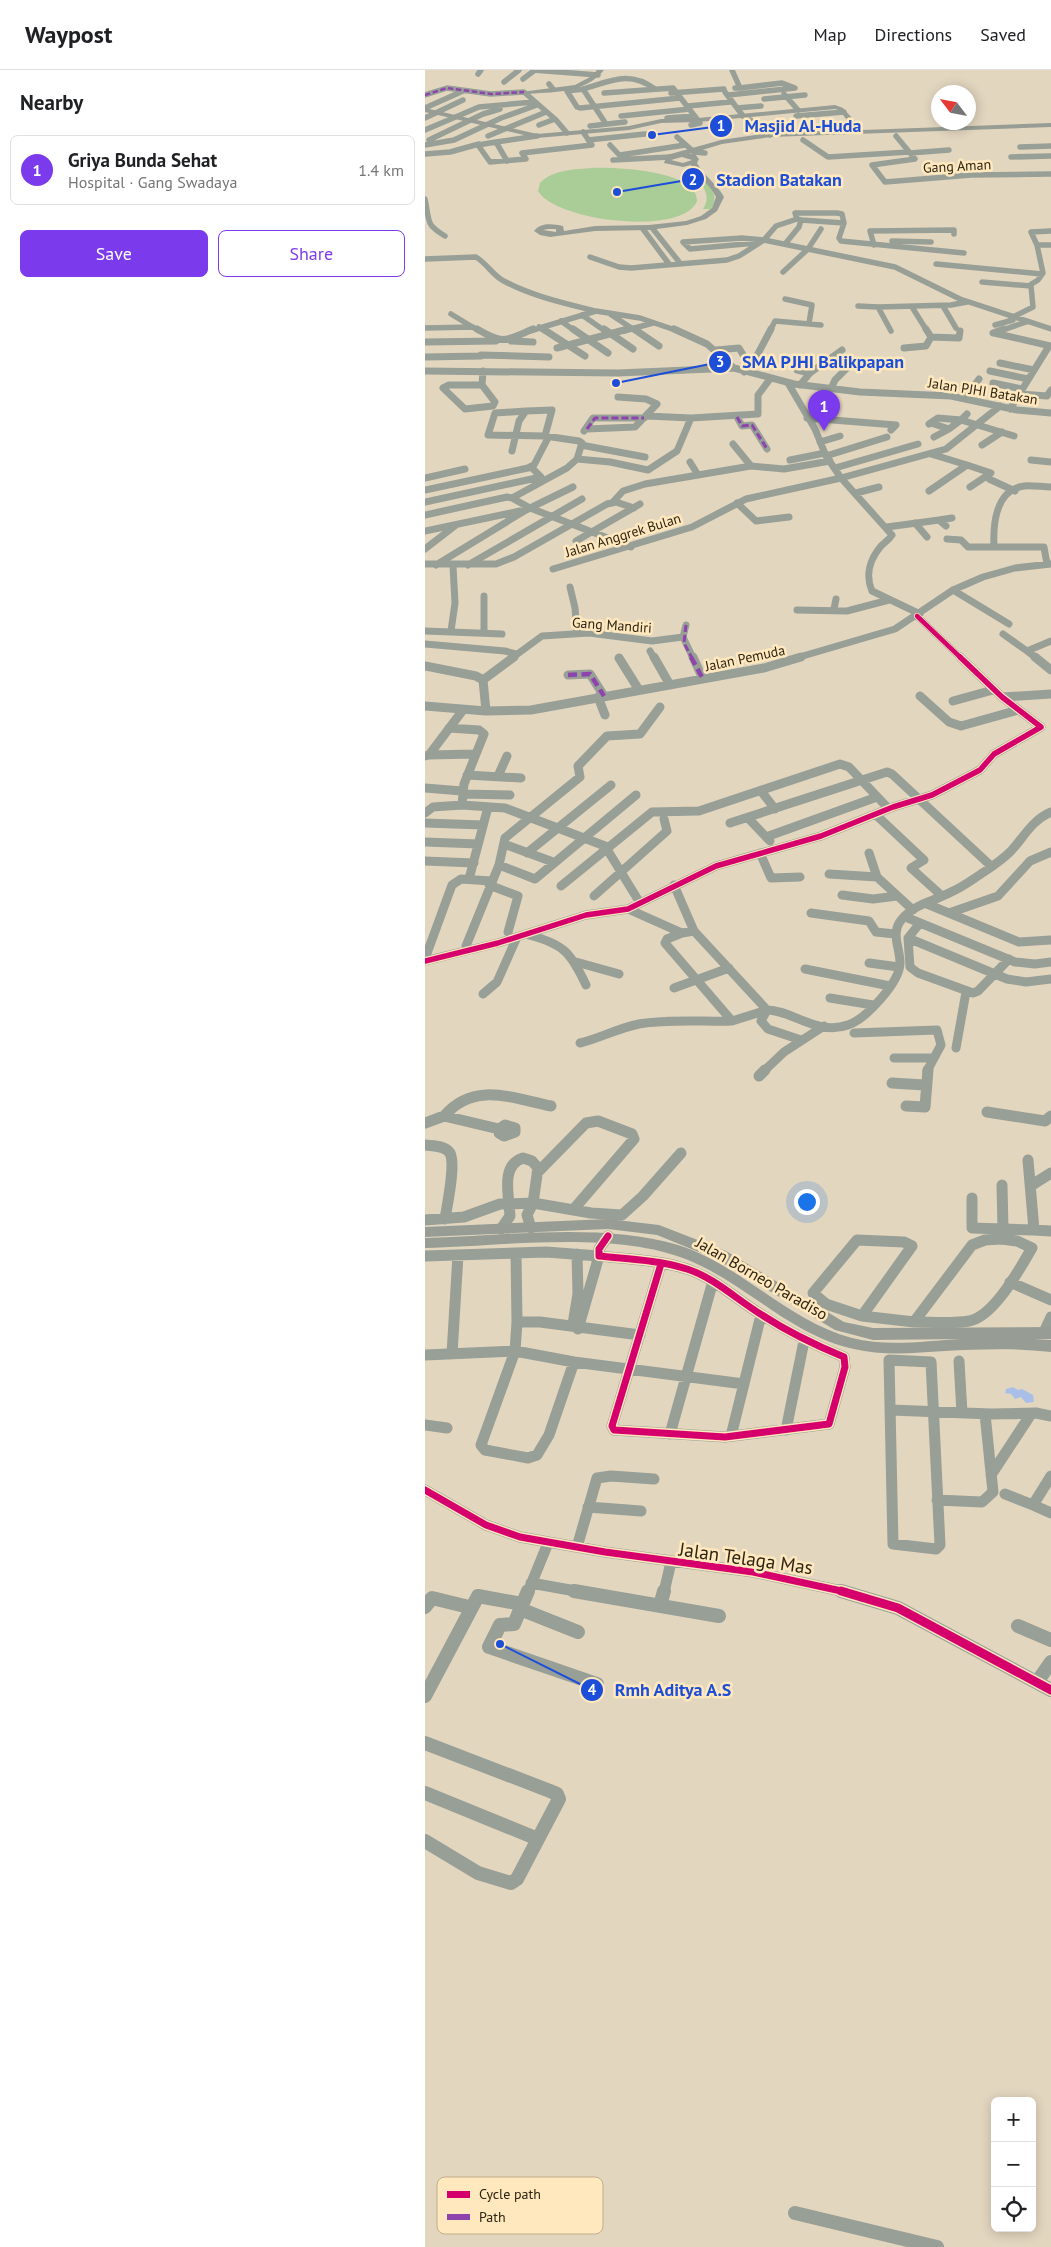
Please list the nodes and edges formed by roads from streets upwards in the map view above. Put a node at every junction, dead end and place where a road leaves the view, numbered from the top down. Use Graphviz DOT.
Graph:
graph roads {
  1 [pos="519,70"];
  2 [pos="534,70"];
  3 [pos="733,70"];
  4 [pos="599,77"];
  5 [pos="523,79"];
  6 [pos="504,82"];
  7 [pos="650,83"];
  8 [pos="708,84"];
  9 [pos="740,88"];
  10 [pos="583,89"];
  11 [pos="655,89"];
  12 [pos="721,89"];
  13 [pos="464,90"];
  14 [pos="780,90"];
  15 [pos="524,92"];
  16 [pos="604,93"];
  17 [pos="425,95"];
  18 [pos="678,95"];
  19 [pos="728,95"];
  20 [pos="805,95"];
  21 [pos="786,97"];
  22 [pos="608,99"];
  23 [pos="463,100"];
  24 [pos="731,102"];
  25 [pos="513,104"];
  26 [pos="535,104"];
  27 [pos="613,105"];
  28 [pos="596,106"];
  29 [pos="688,106"];
  30 [pos="761,106"];
  31 [pos="737,108"];
  32 [pos="425,109"];
  33 [pos="616,110"];
  34 [pos="545,112"];
  35 [pos="436,113"];
  36 [pos="514,113"];
  37 [pos="797,113"];
  38 [pos="454,116"];
  39 [pos="621,116"];
  40 [pos="425,118"];
  41 [pos="528,118"];
  42 [pos="555,118"];
  43 [pos="696,118"];
  44 [pos="719,118"];
  45 [pos="745,118"];
  46 [pos="471,120"];
  47 [pos="488,124"];
  48 [pos="607,124"];
  49 [pos="628,124"];
  50 [pos="725,124"];
  51 [pos="539,125"];
  52 [pos="1051,125"];
  53 [pos="590,126"];
  54 [pos="691,126"];
  55 [pos="505,127"];
  56 [pos="1026,129"];
  57 [pos="425,130"];
  58 [pos="1051,130"];
  59 [pos="583,132"];
  60 [pos="861,132"];
  61 [pos="567,133"];
  62 [pos="535,134"];
  63 [pos="645,134"];
  64 [pos="771,135"];
  65 [pos="488,136"];
  66 [pos="895,136"];
  67 [pos="462,137"];
  68 [pos="677,137"];
  69 [pos="513,138"];
  70 [pos="588,140"];
  71 [pos="747,140"];
  72 [pos="803,140"];
  73 [pos="496,142"];
  74 [pos="624,142"];
  75 [pos="732,142"];
  76 [pos="427,143"];
  77 [pos="485,143"];
  78 [pos="479,144"];
  79 [pos="593,145"];
  80 [pos="610,145"];
  81 [pos="685,145"];
  82 [pos="1051,146"];
  83 [pos="518,147"];
  84 [pos="1020,147"];
  85 [pos="566,148"];
  86 [pos="692,150"];
  87 [pos="949,150"];
  88 [pos="447,152"];
  89 [pos="910,152"];
  90 [pos="522,153"];
  91 [pos="705,153"];
  92 [pos="425,154"];
  93 [pos="673,156"];
  94 [pos="941,156"];
  95 [pos="1051,156"];
  96 [pos="622,157"];
  97 [pos="1011,157"];
  98 [pos="441,158"];
  99 [pos="538,158"];
  100 [pos="525,159"];
  101 [pos="915,159"];
  102 [pos="613,160"];
  103 [pos="507,161"];
  104 [pos="695,161"];
  105 [pos="903,173"];
  106 [pos="1051,174"];
  107 [pos="909,180"];
  108 [pos="425,199"];
  109 [pos="799,219"];
  110 [pos="844,223"];
  111 [pos="653,228"];
  112 [pos="821,228"];
  113 [pos="643,229"];
  114 [pos="1051,231"];
  115 [pos="560,232"];
  116 [pos="954,234"];
  117 [pos="445,236"];
  118 [pos="763,240"];
  119 [pos="931,242"];
  120 [pos="757,243"];
  121 [pos="873,243"];
  122 [pos="785,244"];
  123 [pos="1037,245"];
  124 [pos="1051,245"];
  125 [pos="741,248"];
  126 [pos="749,249"];
  127 [pos="808,249"];
  128 [pos="964,254"];
  129 [pos="590,257"];
  130 [pos="425,259"];
  131 [pos="679,263"];
  132 [pos="669,264"];
  133 [pos="936,264"];
  134 [pos="783,272"];
  135 [pos="1042,274"];
  136 [pos="982,282"];
  137 [pos="1030,285"];
  138 [pos="785,300"];
  139 [pos="968,302"];
  140 [pos="858,306"];
  141 [pos="943,306"];
  142 [pos="878,307"];
  143 [pos="912,307"];
  144 [pos="597,311"];
  145 [pos="606,312"];
  146 [pos="451,314"];
  147 [pos="582,315"];
  148 [pos="1013,318"];
  149 [pos="561,321"];
  150 [pos="654,322"];
  151 [pos="1025,322"];
  152 [pos="809,324"];
  153 [pos="821,325"];
  154 [pos="995,326"];
  155 [pos="474,327"];
  156 [pos="539,327"];
  157 [pos="425,328"];
  158 [pos="632,328"];
  159 [pos="1051,329"];
  160 [pos="891,331"];
  161 [pos="611,334"];
  162 [pos="931,337"];
  163 [pos="507,340"];
  164 [pos="590,340"];
  165 [pos="497,341"];
  166 [pos="425,342"];
  167 [pos="486,342"];
  168 [pos="533,342"];
  169 [pos="569,345"];
  170 [pos="659,346"];
  171 [pos="1050,346"];
  172 [pos="557,348"];
  173 [pos="904,348"];
  174 [pos="633,349"];
  175 [pos="716,350"];
  176 [pos="842,350"];
  177 [pos="608,353"];
  178 [pos="481,355"];
  179 [pos="549,356"];
  180 [pos="585,356"];
  181 [pos="425,357"];
  182 [pos="797,363"];
  183 [pos="1000,363"];
  184 [pos="752,366"];
  185 [pos="735,368"];
  186 [pos="848,368"];
  187 [pos="1034,370"];
  188 [pos="425,371"];
  189 [pos="479,371"];
  190 [pos="990,371"];
  191 [pos="744,372"];
  192 [pos="810,373"];
  193 [pos="770,379"];
  194 [pos="979,379"];
  195 [pos="1028,379"];
  196 [pos="788,383"];
  197 [pos="993,383"];
  198 [pos="482,385"];
  199 [pos="800,385"];
  200 [pos="831,389"];
  201 [pos="1051,390"];
  202 [pos="1021,391"];
  203 [pos="618,397"];
  204 [pos="965,398"];
  205 [pos="1000,406"];
  206 [pos="1010,409"];
  207 [pos="526,411"];
  208 [pos="1051,413"];
  209 [pos="967,414"];
  210 [pos="646,417"];
  211 [pos="737,417"];
  212 [pos="691,418"];
  213 [pos="807,418"];
  214 [pos="961,420"];
  215 [pos="978,425"];
  216 [pos="587,429"];
  217 [pos="949,429"];
  218 [pos="891,430"];
  219 [pos="1002,432"];
  220 [pos="516,436"];
  221 [pos="840,436"];
  222 [pos="1013,436"];
  223 [pos="546,437"];
  224 [pos="887,437"];
  225 [pos="934,437"];
  226 [pos="820,442"];
  227 [pos="580,443"];
  228 [pos="733,444"];
  229 [pos="918,444"];
  230 [pos="982,445"];
  231 [pos="767,449"];
  232 [pos="511,451"];
  233 [pos="931,454"];
  234 [pos="827,456"];
  235 [pos="645,457"];
  236 [pos="577,459"];
  237 [pos="790,460"];
  238 [pos="1031,460"];
  239 [pos="690,462"];
  240 [pos="1051,462"];
  241 [pos="967,465"];
  242 [pos="531,466"];
  243 [pos="751,466"];
  244 [pos="835,468"];
  245 [pos="465,469"];
  246 [pos="698,475"];
  247 [pos="428,477"];
  248 [pos="841,478"];
  249 [pos="989,479"];
  250 [pos="879,486"];
  251 [pos="441,487"];
  252 [pos="573,487"];
  253 [pos="970,487"];
  254 [pos="1051,488"];
  255 [pos="425,490"];
  256 [pos="929,491"];
  257 [pos="1015,491"];
  258 [pos="856,493"];
  259 [pos="449,497"];
  260 [pos="512,498"];
  261 [pos="582,499"];
  262 [pos="425,502"];
  263 [pos="613,502"];
  264 [pos="737,503"];
  265 [pos="458,509"];
  266 [pos="528,509"];
  267 [pos="552,516"];
  268 [pos="425,517"];
  269 [pos="789,517"];
  270 [pos="952,518"];
  271 [pos="939,520"];
  272 [pos="460,523"];
  273 [pos="915,523"];
  274 [pos="572,524"];
  275 [pos="946,526"];
  276 [pos="887,527"];
  277 [pos="425,531"];
  278 [pos="591,531"];
  279 [pos="927,537"];
  280 [pos="947,539"];
  281 [pos="576,541"];
  282 [pos="631,547"];
  283 [pos="993,547"];
  284 [pos="425,549"];
  285 [pos="429,564"];
  286 [pos="1049,564"];
  287 [pos="467,565"];
  288 [pos="453,566"];
  289 [pos="553,569"];
  290 [pos="570,588"];
  291 [pos="953,590"];
  292 [pos="484,596"];
  293 [pos="836,599"];
  294 [pos="889,600"];
  295 [pos="797,609"];
  296 [pos="835,609"];
  297 [pos="918,615"];
  298 [pos="1009,624"];
  299 [pos="686,625"];
  300 [pos="425,631"];
  301 [pos="451,631"];
  302 [pos="484,633"];
  303 [pos="577,633"];
  304 [pos="502,634"];
  305 [pos="1003,634"];
  306 [pos="683,637"];
  307 [pos="1051,641"];
  308 [pos="425,644"];
  309 [pos="1027,651"];
  310 [pos="650,652"];
  311 [pos="516,654"];
  312 [pos="619,658"];
  313 [pos="425,666"];
  314 [pos="1051,670"];
  315 [pos="568,675"];
  316 [pos="703,679"];
  317 [pos="483,680"];
  318 [pos="670,685"];
  319 [pos="639,690"];
  320 [pos="993,690"];
  321 [pos="1051,694"];
  322 [pos="920,696"];
  323 [pos="601,697"];
  324 [pos="1002,698"];
  325 [pos="953,701"];
  326 [pos="425,706"];
  327 [pos="660,707"];
  328 [pos="463,710"];
  329 [pos="1018,710"];
  330 [pos="486,711"];
  331 [pos="605,715"];
  332 [pos="449,728"];
  333 [pos="474,754"];
  334 [pos="427,756"];
  335 [pos="507,756"];
  336 [pos="467,775"];
  337 [pos="498,776"];
  338 [pos="521,778"];
  339 [pos="861,780"];
  340 [pos="611,785"];
  341 [pos="426,791"];
  342 [pos="761,791"];
  343 [pos="463,792"];
  344 [pos="636,794"];
  345 [pos="510,795"];
  346 [pos="877,797"];
  347 [pos="919,799"];
  348 [pos="462,805"];
  349 [pos="886,806"];
  350 [pos="488,807"];
  351 [pos="775,809"];
  352 [pos="652,812"];
  353 [pos="692,812"];
  354 [pos="1051,812"];
  355 [pos="425,813"];
  356 [pos="875,814"];
  357 [pos="530,817"];
  358 [pos="748,818"];
  359 [pos="664,819"];
  360 [pos="425,823"];
  361 [pos="730,823"];
  362 [pos="483,825"];
  363 [pos="559,828"];
  364 [pos="584,838"];
  365 [pos="425,842"];
  366 [pos="478,844"];
  367 [pos="504,844"];
  368 [pos="607,849"];
  369 [pos="1051,852"];
  370 [pos="527,853"];
  371 [pos="760,853"];
  372 [pos="869,853"];
  373 [pos="425,861"];
  374 [pos="553,862"];
  375 [pos="474,863"];
  376 [pos="499,865"];
  377 [pos="991,866"];
  378 [pos="621,870"];
  379 [pos="829,874"];
  380 [pos="800,877"];
  381 [pos="877,877"];
  382 [pos="469,879"];
  383 [pos="490,883"];
  384 [pos="674,885"];
  385 [pos="561,886"];
  386 [pos="843,895"];
  387 [pos="594,896"];
  388 [pos="897,896"];
  389 [pos="942,896"];
  390 [pos="640,903"];
  391 [pos="927,904"];
  392 [pos="628,909"];
  393 [pos="811,912"];
  394 [pos="949,913"];
  395 [pos="910,914"];
  396 [pos="920,923"];
  397 [pos="694,931"];
  398 [pos="508,932"];
  399 [pos="682,933"];
  400 [pos="528,934"];
  401 [pos="895,934"];
  402 [pos="517,937"];
  403 [pos="908,938"];
  404 [pos="1051,940"];
  405 [pos="466,946"];
  406 [pos="426,958"];
  407 [pos="1009,959"];
  408 [pos="575,962"];
  409 [pos="1051,962"];
  410 [pos="869,963"];
  411 [pos="899,967"];
  412 [pos="729,968"];
  413 [pos="805,969"];
  414 [pos="619,974"];
  415 [pos="995,974"];
  416 [pos="1051,979"];
  417 [pos="697,980"];
  418 [pos="586,985"];
  419 [pos="890,986"];
  420 [pos="674,988"];
  421 [pos="966,992"];
  422 [pos="483,994"];
  423 [pos="830,998"];
  424 [pos="873,1005"];
  425 [pos="767,1010"];
  426 [pos="732,1021"];
  427 [pos="824,1026"];
  428 [pos="854,1033"];
  429 [pos="801,1040"];
  430 [pos="580,1043"];
  431 [pos="956,1048"];
  432 [pos="894,1058"];
  433 [pos="930,1058"];
  434 [pos="759,1076"];
  435 [pos="892,1083"];
  436 [pos="924,1085"];
  437 [pos="551,1106"];
  438 [pos="906,1106"];
  439 [pos="987,1112"];
  440 [pos="444,1116"];
  441 [pos="1051,1116"];
  442 [pos="425,1123"];
  443 [pos="499,1129"];
  444 [pos="425,1145"];
  445 [pos="681,1153"];
  446 [pos="1028,1160"];
  447 [pos="537,1173"];
  448 [pos="1051,1173"];
  449 [pos="1003,1185"];
  450 [pos="1032,1185"];
  451 [pos="972,1198"];
  452 [pos="533,1203"];
  453 [pos="510,1204"];
  454 [pos="573,1210"];
  455 [pos="510,1216"];
  456 [pos="445,1219"];
  457 [pos="425,1220"];
  458 [pos="529,1221"];
  459 [pos="501,1229"];
  460 [pos="1003,1229"];
  461 [pos="1035,1230"];
  462 [pos="1051,1231"];
  463 [pos="425,1232"];
  464 [pos="608,1236"];
  465 [pos="587,1238"];
  466 [pos="456,1242"];
  467 [pos="425,1243"];
  468 [pos="516,1253"];
  469 [pos="581,1255"];
  470 [pos="425,1256"];
  471 [pos="599,1256"];
  472 [pos="661,1264"];
  473 [pos="736,1272"];
  474 [pos="713,1281"];
  475 [pos="1010,1282"];
  476 [pos="1051,1300"];
  477 [pos="761,1315"];
  478 [pos="862,1317"];
  479 [pos="1051,1317"];
  480 [pos="517,1322"];
  481 [pos="914,1322"];
  482 [pos="575,1328"];
  483 [pos="1047,1333"];
  484 [pos="640,1335"];
  485 [pos="804,1341"];
  486 [pos="1051,1346"];
  487 [pos="515,1352"];
  488 [pos="452,1354"];
  489 [pos="425,1355"];
  490 [pos="959,1361"];
  491 [pos="574,1362"];
  492 [pos="631,1368"];
  493 [pos="686,1375"];
  494 [pos="744,1384"];
  495 [pos="891,1410"];
  496 [pos="935,1412"];
  497 [pos="962,1413"];
  498 [pos="985,1414"];
  499 [pos="1031,1414"];
  500 [pos="1051,1416"];
  501 [pos="425,1425"];
  502 [pos="447,1428"];
  503 [pos="787,1430"];
  504 [pos="670,1434"];
  505 [pos="731,1436"];
  506 [pos="991,1475"];
  507 [pos="1051,1476"];
  508 [pos="654,1479"];
  509 [pos="425,1490"];
  510 [pos="1005,1494"];
  511 [pos="937,1500"];
  512 [pos="1033,1505"];
  513 [pos="588,1507"];
  514 [pos="641,1511"];
  515 [pos="1051,1513"];
  516 [pos="548,1542"];
  517 [pos="577,1547"];
  518 [pos="671,1562"];
  519 [pos="531,1583"];
  520 [pos="521,1606"];
  521 [pos="660,1606"];
  522 [pos="425,1607"];
  523 [pos="469,1607"];
  524 [pos="719,1616"];
  525 [pos="1018,1626"];
  526 [pos="579,1632"];
  527 [pos="1051,1640"];
  528 [pos="1051,1662"];
  529 [pos="1037,1682"];
  530 [pos="597,1684"];
  531 [pos="1051,1690"];
  532 [pos="425,1696"];
  533 [pos="425,1743"];
  534 [pos="425,1793"];
  535 [pos="538,1839"];
  536 [pos="425,1841"];
  537 [pos="795,2213"];
  538 [pos="937,2247"];
  1 -- 6 [label="street"];
  2 -- 4 [label="street"];
  2 -- 5 [label="street"];
  3 -- 9 [label="street"];
  4 -- 7 [label="street"];
  4 -- 7 [label="street"];
  4 -- 10 [label="street"];
  4 -- 15 [label="street"];
  4 -- 16 [label="street"];
  7 -- 11 [label="street"];
  8 -- 12 [label="street"];
  9 -- 12 [label="street"];
  9 -- 14 [label="street"];
  10 -- 28 [label="street"];
  10 -- 28 [label="street"];
  11 -- 16 [label="street"];
  11 -- 18 [label="street"];
  12 -- 18 [label="street"];
  12 -- 19 [label="street"];
  13 -- 15 [label="street"];
  13 -- 17 [label="street"];
  13 -- 32 [label="street"];
  14 -- 19 [label="street"];
  14 -- 21 [label="street"];
  15 -- 26 [label="street"];
  16 -- 22 [label="street"];
  18 -- 22 [label="street"];
  18 -- 27 [label="street"];
  18 -- 29 [label="street"];
  19 -- 24 [label="street"];
  20 -- 21 [label="street"];
  21 -- 24 [label="street"];
  21 -- 37 [label="street"];
  22 -- 27 [label="street"];
  23 -- 35 [label="street"];
  24 -- 29 [label="street"];
  24 -- 31 [label="street"];
  25 -- 26 [label="street"];
  25 -- 38 [label="street"];
  25 -- 46 [label="street"];
  26 -- 34 [label="street"];
  26 -- 36 [label="street"];
  27 -- 28 [label="street"];
  27 -- 33 [label="street"];
  28 -- 48 [label="street"];
  29 -- 33 [label="street"];
  29 -- 39 [label="street"];
  29 -- 43 [label="street"];
  30 -- 31 [label="street"];
  31 -- 45 [label="street"];
  32 -- 35 [label="street"];
  33 -- 39 [label="street"];
  34 -- 41 [label="street"];
  34 -- 42 [label="street"];
  35 -- 38 [label="street"];
  35 -- 40 [label="street"];
  36 -- 41 [label="street"];
  36 -- 47 [label="street"];
  37 -- 45 [label="street"];
  37 -- 60 [label="street"];
  38 -- 46 [label="street"];
  38 -- 57 [label="street"];
  39 -- 49 [label="street"];
  41 -- 55 [label="street"];
  42 -- 51 [label="street"];
  42 -- 61 [label="street"];
  43 -- 44 [label="street"];
  43 -- 49 [label="street"];
  43 -- 54 [label="street"];
  44 -- 45 [label="street"];
  44 -- 50 [label="street"];
  45 -- 64 [label="street"];
  46 -- 47 [label="street"];
  46 -- 76 [label="street"];
  47 -- 55 [label="street"];
  47 -- 67 [label="street"];
  48 -- 49 [label="street"];
  48 -- 53 [label="street"];
  49 -- 59 [label="street"];
  52 -- 56 [label="street"];
  55 -- 62 [label="street"];
  55 -- 65 [label="street"];
  56 -- 58 [label="street"];
  56 -- 60 [label="street"];
  56 -- 66 [label="street"];
  59 -- 61 [label="street"];
  59 -- 70 [label="street"];
  60 -- 64 [label="street"];
  61 -- 62 [label="street"];
  62 -- 69 [label="street"];
  63 -- 70 [label="street"];
  64 -- 71 [label="street"];
  66 -- 72 [label="street"];
  66 -- 89 [label="street"];
  67 -- 76 [label="street"];
  67 -- 77 [label="street"];
  68 -- 81 [label="street"];
  69 -- 73 [label="street"];
  69 -- 83 [label="street"];
  70 -- 79 [label="street"];
  71 -- 72 [label="street"];
  71 -- 75 [label="street"];
  72 -- 89 [label="street"];
  73 -- 77 [label="street"];
  73 -- 103 [label="street"];
  74 -- 80 [label="street"];
  75 -- 86 [label="street"];
  75 -- 91 [label="street"];
  77 -- 78 [label="street"];
  78 -- 88 [label="street"];
  78 -- 103 [label="street"];
  79 -- 80 [label="street"];
  79 -- 85 [label="street"];
  80 -- 96 [label="street"];
  81 -- 86 [label="street"];
  81 -- 96 [label="street"];
  82 -- 84 [label="street"];
  83 -- 85 [label="street"];
  83 -- 90 [label="street"];
  85 -- 90 [label="street"];
  86 -- 91 [label="street"];
  86 -- 93 [label="street"];
  87 -- 89 [label="street"];
  88 -- 92 [label="street"];
  88 -- 98 [label="street"];
  89 -- 101 [label="street"];
  90 -- 100 [label="street"];
  91 -- 104 [label="street"];
  93 -- 96 [label="street"];
  93 -- 104 [label="street"];
  94 -- 101 [label="street"];
  95 -- 97 [label="street"];
  96 -- 102 [label="street"];
  99 -- 100 [label="street"];
  100 -- 103 [label="street"];
  101 -- 107 [label="street, Gang Aman"];
  104 -- 111 [label="street"];
  105 -- 107 [label="street"];
  106 -- 107 [label="street, Gang Aman"];
  108 -- 117 [label="street"];
  109 -- 110 [label="street"];
  109 -- 110 [label="street"];
  109 -- 118 [label="street"];
  109 -- 122 [label="street"];
  110 -- 121 [label="street"];
  111 -- 113 [label="street"];
  111 -- 131 [label="street"];
  112 -- 127 [label="street"];
  113 -- 115 [label="street"];
  113 -- 132 [label="street"];
  114 -- 123 [label="street"];
  116 -- 121 [label="street"];
  118 -- 120 [label="street"];
  118 -- 120 [label="street"];
  118 -- 122 [label="street"];
  119 -- 121 [label="street"];
  120 -- 126 [label="street"];
  121 -- 128 [label="street"];
  122 -- 127 [label="street"];
  123 -- 124 [label="street"];
  123 -- 135 [label="street"];
  125 -- 126 [label="street"];
  126 -- 131 [label="street"];
  127 -- 134 [label="street"];
  127 -- 139 [label="street"];
  129 -- 132 [label="street"];
  130 -- 144 [label="street"];
  131 -- 132 [label="street"];
  133 -- 135 [label="street"];
  135 -- 137 [label="street"];
  136 -- 137 [label="street"];
  137 -- 148 [label="street"];
  138 -- 152 [label="street"];
  139 -- 141 [label="street"];
  139 -- 148 [label="street"];
  140 -- 142 [label="street"];
  141 -- 143 [label="street"];
  141 -- 162 [label="street"];
  142 -- 143 [label="street"];
  142 -- 160 [label="street"];
  143 -- 162 [label="street"];
  144 -- 145 [label="street"];
  144 -- 147 [label="street"];
  145 -- 150 [label="street"];
  145 -- 158 [label="street"];
  146 -- 155 [label="street"];
  147 -- 149 [label="street"];
  147 -- 161 [label="street"];
  148 -- 151 [label="street"];
  148 -- 154 [label="street"];
  149 -- 156 [label="street"];
  149 -- 164 [label="street"];
  150 -- 158 [label="street"];
  150 -- 175 [label="street"];
  151 -- 159 [label="street"];
  151 -- 171 [label="street"];
  152 -- 153 [label="street"];
  152 -- 184 [label="street"];
  155 -- 157 [label="street"];
  155 -- 165 [label="street"];
  156 -- 163 [label="street"];
  156 -- 169 [label="street"];
  158 -- 161 [label="street"];
  158 -- 170 [label="street"];
  161 -- 164 [label="street"];
  161 -- 174 [label="street"];
  162 -- 173 [label="street"];
  163 -- 165 [label="street"];
  163 -- 168 [label="street"];
  164 -- 169 [label="street"];
  164 -- 177 [label="street"];
  165 -- 167 [label="street"];
  166 -- 167 [label="street"];
  167 -- 178 [label="street"];
  169 -- 172 [label="street"];
  169 -- 180 [label="street"];
  171 -- 187 [label="street"];
  175 -- 184 [label="street"];
  175 -- 185 [label="street"];
  176 -- 192 [label="street"];
  178 -- 179 [label="street"];
  178 -- 181 [label="street"];
  178 -- 189 [label="street"];
  182 -- 192 [label="street"];
  183 -- 187 [label="street"];
  184 -- 191 [label="street"];
  185 -- 189 [label="street"];
  185 -- 191 [label="street, Jalan PJHI Batakan"];
  186 -- 200 [label="street"];
  187 -- 195 [label="street"];
  188 -- 189 [label="street"];
  189 -- 198 [label="street"];
  190 -- 195 [label="street"];
  191 -- 193 [label="street, Jalan PJHI Batakan"];
  192 -- 199 [label="street"];
  193 -- 196 [label="street, Jalan PJHI Batakan"];
  193 -- 211 [label="street"];
  194 -- 204 [label="street"];
  195 -- 202 [label="street"];
  196 -- 199 [label="street, Jalan PJHI Batakan"];
  196 -- 213 [label="street"];
  197 -- 202 [label="street"];
  198 -- 198 [label="street"];
  199 -- 200 [label="street, Jalan PJHI Batakan"];
  200 -- 204 [label="street, Jalan PJHI Batakan"];
  201 -- 202 [label="street"];
  202 -- 206 [label="street"];
  203 -- 210 [label="street"];
  204 -- 205 [label="street, Jalan PJHI Batakan"];
  205 -- 206 [label="street, Jalan PJHI Batakan"];
  205 -- 215 [label="street, Jalan Anggrek Bulan"];
  206 -- 208 [label="street, Jalan PJHI Batakan"];
  207 -- 220 [label="street"];
  207 -- 220 [label="street"];
  207 -- 223 [label="street"];
  209 -- 214 [label="street"];
  210 -- 212 [label="street"];
  210 -- 216 [label="street"];
  210 -- 216 [label="street"];
  211 -- 212 [label="street"];
  211 -- 231 [label="street"];
  212 -- 236 [label="street"];
  213 -- 218 [label="street"];
  213 -- 226 [label="street"];
  214 -- 215 [label="street"];
  214 -- 217 [label="street"];
  214 -- 217 [label="street"];
  215 -- 219 [label="street"];
  215 -- 233 [label="street, Jalan Anggrek Bulan"];
  216 -- 227 [label="street"];
  217 -- 225 [label="street"];
  219 -- 222 [label="street"];
  219 -- 230 [label="street"];
  220 -- 223 [label="street"];
  220 -- 232 [label="street"];
  221 -- 226 [label="street"];
  223 -- 227 [label="street"];
  223 -- 242 [label="street"];
  224 -- 234 [label="street"];
  226 -- 234 [label="street"];
  227 -- 235 [label="street"];
  227 -- 236 [label="street"];
  228 -- 243 [label="street"];
  229 -- 244 [label="street"];
  233 -- 241 [label="street"];
  233 -- 248 [label="street, Jalan Anggrek Bulan"];
  234 -- 237 [label="street"];
  234 -- 243 [label="street"];
  234 -- 244 [label="street"];
  236 -- 260 [label="street"];
  238 -- 240 [label="street"];
  239 -- 246 [label="street"];
  241 -- 253 [label="street"];
  241 -- 256 [label="street"];
  242 -- 251 [label="street"];
  242 -- 259 [label="street"];
  243 -- 246 [label="street"];
  244 -- 248 [label="street"];
  245 -- 247 [label="street"];
  246 -- 263 [label="street"];
  247 -- 251 [label="street"];
  248 -- 258 [label="street"];
  248 -- 264 [label="street, Jalan Anggrek Bulan"];
  249 -- 257 [label="street"];
  250 -- 258 [label="street"];
  251 -- 255 [label="street"];
  251 -- 259 [label="street"];
  252 -- 266 [label="street"];
  254 -- 257 [label="street"];
  257 -- 283 [label="street"];
  258 -- 276 [label="street"];
  259 -- 262 [label="street"];
  259 -- 265 [label="street"];
  260 -- 265 [label="street"];
  260 -- 266 [label="street"];
  261 -- 267 [label="street"];
  263 -- 274 [label="street"];
  263 -- 278 [label="street"];
  264 -- 269 [label="street"];
  264 -- 282 [label="street, Jalan Anggrek Bulan"];
  265 -- 268 [label="street"];
  266 -- 267 [label="street"];
  266 -- 272 [label="street"];
  266 -- 285 [label="street"];
  267 -- 274 [label="street"];
  267 -- 287 [label="street"];
  270 -- 271 [label="street"];
  271 -- 273 [label="street"];
  271 -- 275 [label="street"];
  272 -- 277 [label="street"];
  272 -- 284 [label="street"];
  273 -- 276 [label="street"];
  273 -- 279 [label="street"];
  274 -- 278 [label="street"];
  274 -- 287 [label="street"];
  276 -- 294 [label="street"];
  278 -- 281 [label="street"];
  278 -- 282 [label="street"];
  280 -- 283 [label="street"];
  282 -- 289 [label="street, Jalan Anggrek Bulan"];
  283 -- 286 [label="street"];
  285 -- 288 [label="street"];
  286 -- 291 [label="street, Jalan Pemuda"];
  287 -- 288 [label="street"];
  288 -- 301 [label="street"];
  290 -- 303 [label="street"];
  291 -- 297 [label="street, Jalan Pemuda"];
  291 -- 298 [label="street"];
  292 -- 302 [label="street"];
  293 -- 296 [label="street"];
  294 -- 296 [label="street"];
  294 -- 297 [label="street"];
  295 -- 296 [label="street"];
  297 -- 316 [label="street, Jalan Pemuda"];
  297 -- 320 [label="street"];
  299 -- 306 [label="street"];
  300 -- 301 [label="street"];
  301 -- 302 [label="street"];
  302 -- 304 [label="street"];
  303 -- 306 [label="street, Gang Mandiri"];
  303 -- 311 [label="street, Gang Mandiri"];
  305 -- 309 [label="street"];
  306 -- 316 [label="street"];
  307 -- 309 [label="street"];
  308 -- 311 [label="street"];
  309 -- 314 [label="street"];
  310 -- 318 [label="street"];
  311 -- 317 [label="street, Gang Mandiri"];
  312 -- 319 [label="street"];
  313 -- 317 [label="street"];
  315 -- 323 [label="street"];
  316 -- 318 [label="street, Jalan Pemuda"];
  317 -- 330 [label="street"];
  318 -- 319 [label="street, Jalan Pemuda"];
  319 -- 323 [label="street, Jalan Pemuda"];
  320 -- 324 [label="street"];
  320 -- 325 [label="street"];
  321 -- 324 [label="street"];
  322 -- 329 [label="street"];
  323 -- 330 [label="street, Jalan Pemuda"];
  323 -- 331 [label="street"];
  324 -- 329 [label="street"];
  326 -- 328 [label="street, Jalan Pemuda"];
  327 -- 357 [label="street"];
  328 -- 330 [label="street, Jalan Pemuda"];
  328 -- 332 [label="street"];
  329 -- 347 [label="street"];
  332 -- 333 [label="street"];
  332 -- 334 [label="street"];
  333 -- 334 [label="street"];
  333 -- 336 [label="street"];
  335 -- 337 [label="street"];
  336 -- 337 [label="street"];
  336 -- 343 [label="street"];
  337 -- 338 [label="street"];
  339 -- 342 [label="street"];
  339 -- 346 [label="street"];
  339 -- 347 [label="street"];
  339 -- 351 [label="street"];
  340 -- 363 [label="street"];
  341 -- 343 [label="street"];
  342 -- 351 [label="street"];
  342 -- 353 [label="street"];
  343 -- 345 [label="street"];
  343 -- 348 [label="street"];
  344 -- 364 [label="street"];
  346 -- 349 [label="street"];
  346 -- 358 [label="street"];
  347 -- 356 [label="street"];
  347 -- 377 [label="street"];
  348 -- 350 [label="street"];
  348 -- 355 [label="street"];
  350 -- 357 [label="street"];
  350 -- 362 [label="street"];
  351 -- 358 [label="street"];
  352 -- 353 [label="street"];
  352 -- 359 [label="street"];
  352 -- 368 [label="street"];
  353 -- 359 [label="street"];
  354 -- 377 [label="street"];
  356 -- 371 [label="street"];
  356 -- 389 [label="street"];
  357 -- 363 [label="street"];
  357 -- 367 [label="street"];
  358 -- 361 [label="street"];
  359 -- 378 [label="street"];
  360 -- 362 [label="street"];
  362 -- 366 [label="street"];
  363 -- 364 [label="street"];
  363 -- 370 [label="street"];
  364 -- 368 [label="street"];
  364 -- 374 [label="street"];
  365 -- 366 [label="street"];
  366 -- 375 [label="street"];
  367 -- 370 [label="street"];
  367 -- 376 [label="street"];
  368 -- 378 [label="street"];
  368 -- 385 [label="street"];
  369 -- 394 [label="street"];
  370 -- 374 [label="street"];
  371 -- 380 [label="street"];
  371 -- 384 [label="street"];
  372 -- 381 [label="street"];
  373 -- 375 [label="street"];
  374 -- 376 [label="street"];
  375 -- 382 [label="street"];
  376 -- 383 [label="street"];
  377 -- 389 [label="street"];
  378 -- 387 [label="street"];
  378 -- 390 [label="street"];
  379 -- 381 [label="street"];
  381 -- 388 [label="street"];
  382 -- 383 [label="street"];
  382 -- 406 [label="street"];
  383 -- 398 [label="street"];
  383 -- 405 [label="street"];
  384 -- 390 [label="street"];
  384 -- 397 [label="street"];
  386 -- 388 [label="street"];
  388 -- 395 [label="street"];
  389 -- 395 [label="street"];
  390 -- 392 [label="street"];
  391 -- 394 [label="street"];
  392 -- 399 [label="street"];
  392 -- 400 [label="street"];
  393 -- 401 [label="street"];
  394 -- 404 [label="street"];
  395 -- 396 [label="street"];
  395 -- 401 [label="street"];
  396 -- 403 [label="street"];
  396 -- 407 [label="street"];
  397 -- 399 [label="street"];
  397 -- 412 [label="street"];
  399 -- 417 [label="street"];
  400 -- 402 [label="street"];
  400 -- 408 [label="street"];
  401 -- 411 [label="street"];
  402 -- 406 [label="street"];
  402 -- 422 [label="street"];
  403 -- 415 [label="street"];
  403 -- 421 [label="street"];
  407 -- 409 [label="street"];
  407 -- 415 [label="street"];
  408 -- 414 [label="street"];
  408 -- 418 [label="street"];
  410 -- 411 [label="street"];
  411 -- 419 [label="street"];
  412 -- 417 [label="street"];
  412 -- 425 [label="street"];
  413 -- 419 [label="street"];
  415 -- 416 [label="street"];
  415 -- 421 [label="street"];
  417 -- 420 [label="street"];
  417 -- 426 [label="street"];
  419 -- 424 [label="street"];
  421 -- 431 [label="street"];
  423 -- 424 [label="street"];
  424 -- 427 [label="street"];
  425 -- 426 [label="street"];
  425 -- 427 [label="street"];
  425 -- 429 [label="street"];
  426 -- 430 [label="street"];
  427 -- 429 [label="street"];
  428 -- 433 [label="street"];
  429 -- 434 [label="street"];
  432 -- 433 [label="street"];
  433 -- 436 [label="street"];
  435 -- 436 [label="street"];
  436 -- 438 [label="street"];
  437 -- 440 [label="street"];
  439 -- 441 [label="street"];
  440 -- 442 [label="street"];
  440 -- 443 [label="street"];
  444 -- 456 [label="street"];
  445 -- 454 [label="street"];
  446 -- 450 [label="street"];
  447 -- 452 [label="street"];
  447 -- 453 [label="street"];
  447 -- 454 [label="street"];
  448 -- 450 [label="street"];
  449 -- 460 [label="street"];
  450 -- 461 [label="street"];
  451 -- 460 [label="street"];
  452 -- 453 [label="street"];
  452 -- 454 [label="street"];
  452 -- 458 [label="street"];
  453 -- 455 [label="street"];
  453 -- 456 [label="street"];
  455 -- 458 [label="street"];
  455 -- 459 [label="street"];
  456 -- 457 [label="street"];
  458 -- 459 [label="street"];
  458 -- 473 [label="street"];
  459 -- 466 [label="street"];
  460 -- 461 [label="street"];
  461 -- 462 [label="street"];
  463 -- 466 [label="street"];
  464 -- 465 [label="street, Jalan Borneo Paradiso"];
  464 -- 471 [label="street"];
  464 -- 473 [label="street, Jalan Borneo Paradiso"];
  465 -- 466 [label="street, Jalan Borneo Paradiso"];
  465 -- 469 [label="street"];
  466 -- 467 [label="street, Jalan Borneo Paradiso"];
  466 -- 468 [label="street"];
  466 -- 470 [label="street"];
  466 -- 488 [label="street"];
  468 -- 469 [label="street"];
  468 -- 480 [label="street"];
  469 -- 471 [label="street"];
  469 -- 482 [label="street"];
  471 -- 472 [label="street"];
  471 -- 482 [label="street"];
  472 -- 474 [label="street"];
  472 -- 484 [label="street"];
  473 -- 483 [label="street"];
  473 -- 486 [label="street, Jalan Borneo Paradiso"];
  474 -- 477 [label="street"];
  474 -- 493 [label="street"];
  475 -- 476 [label="street"];
  475 -- 481 [label="street"];
  475 -- 481 [label="street"];
  477 -- 485 [label="street"];
  477 -- 494 [label="street"];
  478 -- 478 [label="street"];
  478 -- 481 [label="street"];
  479 -- 483 [label="street"];
  480 -- 482 [label="street"];
  480 -- 487 [label="street"];
  482 -- 484 [label="street"];
  484 -- 492 [label="street"];
  485 -- 503 [label="street"];
  485 -- 503 [label="street"];
  487 -- 488 [label="street"];
  487 -- 491 [label="street"];
  487 -- 491 [label="street"];
  488 -- 489 [label="street"];
  490 -- 497 [label="street"];
  491 -- 492 [label="street"];
  492 -- 493 [label="street"];
  492 -- 504 [label="street"];
  493 -- 494 [label="street"];
  493 -- 504 [label="street"];
  494 -- 505 [label="street"];
  495 -- 496 [label="street"];
  495 -- 496 [label="street"];
  495 -- 511 [label="street"];
  496 -- 497 [label="street"];
  496 -- 511 [label="street"];
  497 -- 498 [label="street"];
  498 -- 499 [label="street"];
  498 -- 506 [label="street"];
  499 -- 500 [label="street"];
  499 -- 506 [label="street"];
  501 -- 502 [label="street"];
  503 -- 505 [label="street"];
  504 -- 505 [label="street"];
  506 -- 511 [label="street"];
  507 -- 512 [label="street"];
  508 -- 513 [label="street"];
  509 -- 516 [label="street, Jalan Telaga Mas"];
  510 -- 512 [label="street"];
  512 -- 515 [label="street"];
  513 -- 514 [label="street"];
  513 -- 517 [label="street"];
  516 -- 517 [label="street, Jalan Telaga Mas"];
  516 -- 519 [label="street"];
  517 -- 518 [label="street, Jalan Telaga Mas"];
  518 -- 521 [label="street"];
  518 -- 529 [label="street, Jalan Telaga Mas"];
  519 -- 520 [label="street"];
  519 -- 521 [label="street"];
  520 -- 523 [label="street"];
  520 -- 526 [label="street"];
  520 -- 530 [label="street"];
  521 -- 524 [label="street"];
  522 -- 523 [label="street"];
  523 -- 532 [label="street"];
  525 -- 527 [label="street"];
  528 -- 529 [label="street"];
  529 -- 531 [label="street, Jalan Telaga Mas"];
  533 -- 535 [label="street"];
  534 -- 535 [label="street"];
  535 -- 536 [label="street"];
  537 -- 538 [label="street"];
}
